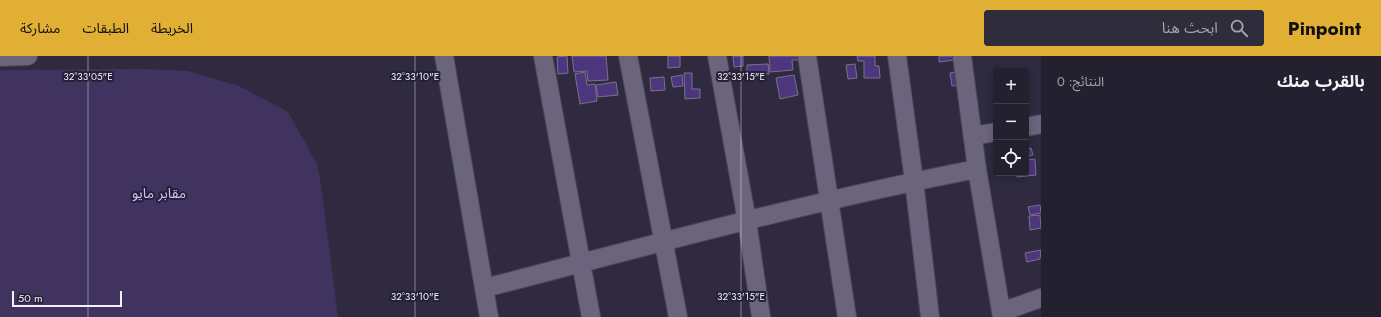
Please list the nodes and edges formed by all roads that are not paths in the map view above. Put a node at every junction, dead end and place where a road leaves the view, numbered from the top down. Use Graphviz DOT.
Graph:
graph roads {
  1 [pos="28,56"];
  2 [pos="444,56"];
  3 [pos="543,56"];
  4 [pos="628,56"];
  5 [pos="717,56"];
  6 [pos="807,56"];
  7 [pos="897,56"];
  8 [pos="962,56"];
  9 [pos="0,57"];
  10 [pos="1041,124"];
  11 [pos="1029,126"];
  12 [pos="993,133"];
  13 [pos="973,136"];
  14 [pos="977,169"];
  15 [pos="914,181"];
  16 [pos="828,201"];
  17 [pos="747,221"];
  18 [pos="664,242"];
  19 [pos="580,264"];
  20 [pos="485,288"];
  21 [pos="1041,298"];
  22 [pos="1001,314"];
  23 [pos="489,317"];
  24 [pos="591,317"];
  25 [pos="678,317"];
  26 [pos="761,317"];
  27 [pos="847,317"];
  28 [pos="930,317"];
  1 -- 9 [label="street"];
  2 -- 20 [label="street"];
  3 -- 19 [label="street"];
  4 -- 18 [label="street"];
  5 -- 17 [label="street"];
  6 -- 16 [label="street"];
  7 -- 15 [label="street"];
  8 -- 13 [label="street"];
  10 -- 11 [label="street"];
  12 -- 13 [label="street"];
  13 -- 14 [label="street"];
  14 -- 15 [label="street"];
  14 -- 22 [label="street"];
  15 -- 16 [label="street"];
  15 -- 28 [label="street"];
  16 -- 17 [label="street"];
  16 -- 27 [label="street"];
  17 -- 18 [label="street"];
  17 -- 26 [label="street"];
  18 -- 19 [label="street"];
  18 -- 25 [label="street"];
  19 -- 20 [label="street"];
  19 -- 24 [label="street"];
  20 -- 23 [label="street"];
  21 -- 22 [label="street"];
}
